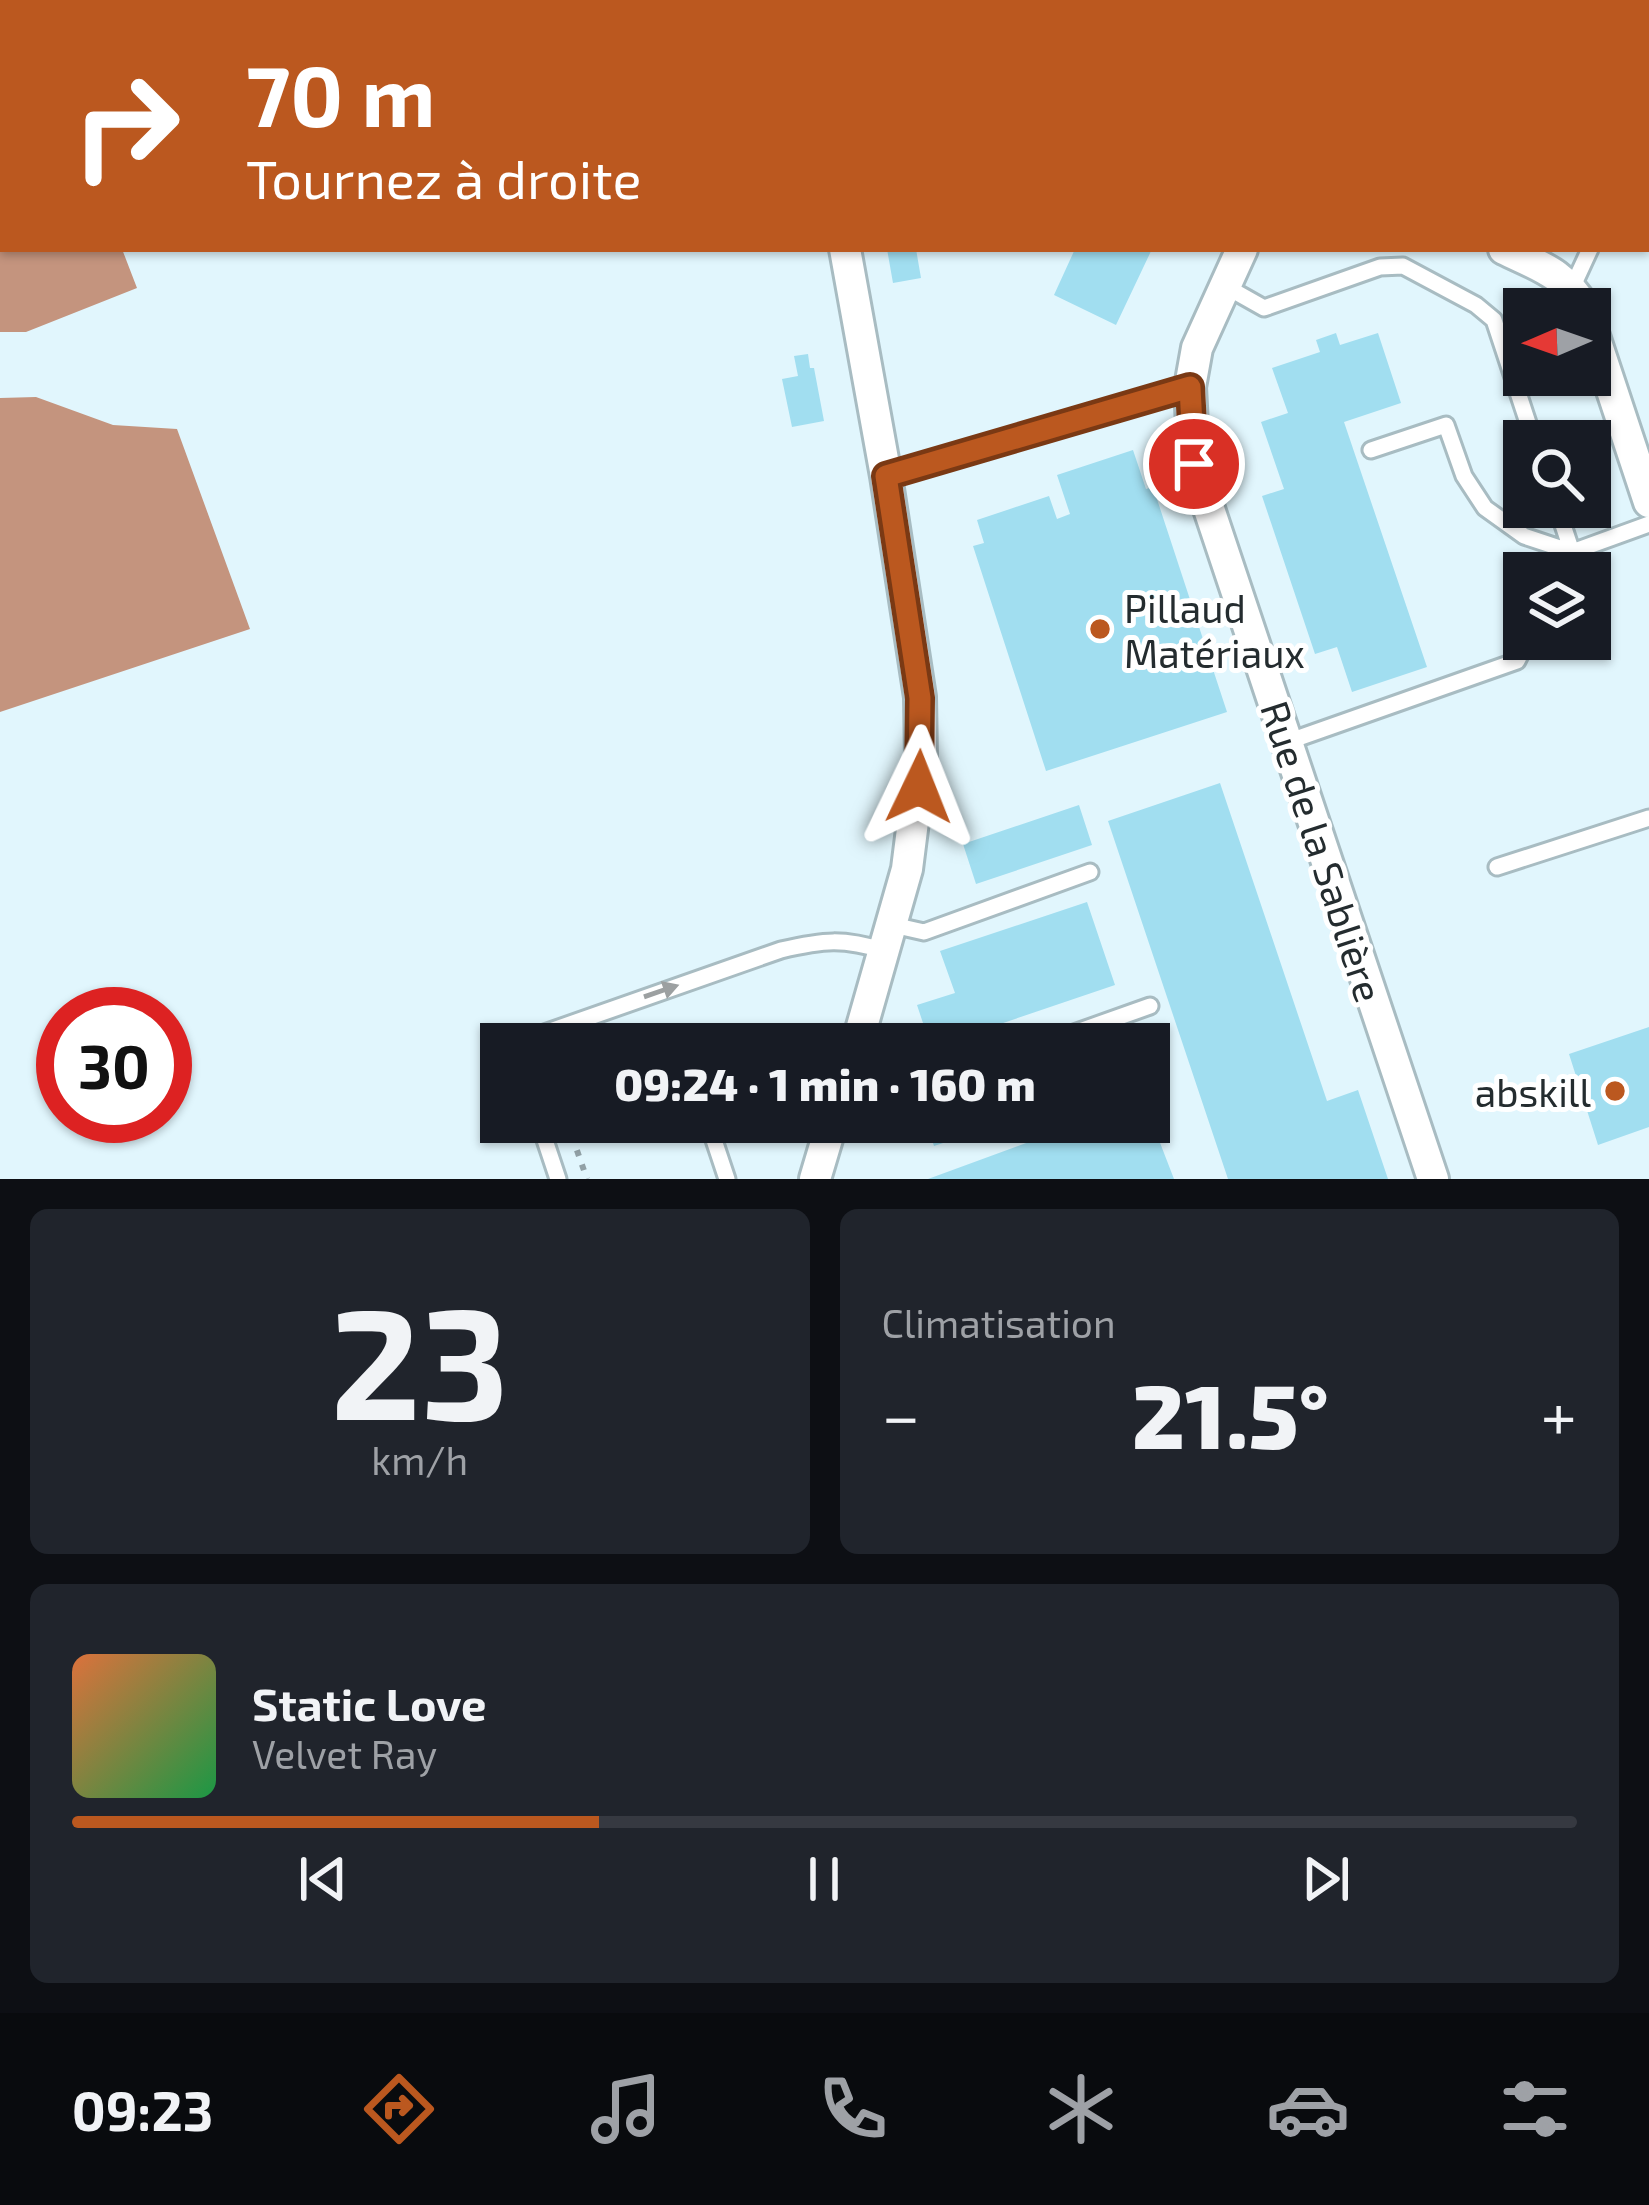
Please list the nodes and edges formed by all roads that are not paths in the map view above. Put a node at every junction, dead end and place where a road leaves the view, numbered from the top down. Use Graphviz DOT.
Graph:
graph roads {
  1 [pos="846,252"];
  2 [pos="1241,252"];
  3 [pos="1510,252"];
  4 [pos="1589,252"];
  5 [pos="1225,286"];
  6 [pos="1569,288"];
  7 [pos="1580,288"];
  8 [pos="1611,384"];
  9 [pos="1190,387"];
  10 [pos="1527,420"];
  11 [pos="1372,450"];
  12 [pos="886,476"];
  13 [pos="1647,488"];
  14 [pos="1649,524"];
  15 [pos="1563,528"];
  16 [pos="1572,552"];
  17 [pos="1518,660"];
  18 [pos="1287,742"];
  19 [pos="1649,818"];
  20 [pos="1498,867"];
  21 [pos="1090,872"];
  22 [pos="889,938"];
  23 [pos="1150,1006"];
  24 [pos="573,1023"];
  25 [pos="863,1023"];
  26 [pos="1102,1023"];
  27 [pos="546,1143"];
  28 [pos="715,1143"];
  29 [pos="825,1143"];
  30 [pos="557,1179"];
  31 [pos="727,1179"];
  32 [pos="814,1179"];
  33 [pos="1433,1179"];
  1 -- 12 [label="street"];
  2 -- 5 [label="street, Rue de la Sablière"];
  3 -- 6 [label="street"];
  4 -- 7 [label="lane"];
  5 -- 9 [label="street, Rue de la Sablière"];
  5 -- 10 [label="lane"];
  8 -- 13 [label="street"];
  9 -- 12 [label="lane"];
  9 -- 18 [label="street, Rue de la Sablière"];
  11 -- 16 [label="lane"];
  12 -- 22 [label="street"];
  14 -- 16 [label="lane"];
  15 -- 16 [label="lane"];
  17 -- 18 [label="lane"];
  18 -- 33 [label="street, Rue de la Sablière"];
  19 -- 20 [label="lane"];
  21 -- 22 [label="lane"];
  24 -- 22 [label="lane, one-way"];
  22 -- 25 [label="street"];
  23 -- 26 [label="lane"];
  27 -- 30 [label="lane"];
  28 -- 31 [label="lane"];
  29 -- 32 [label="street"];
}
